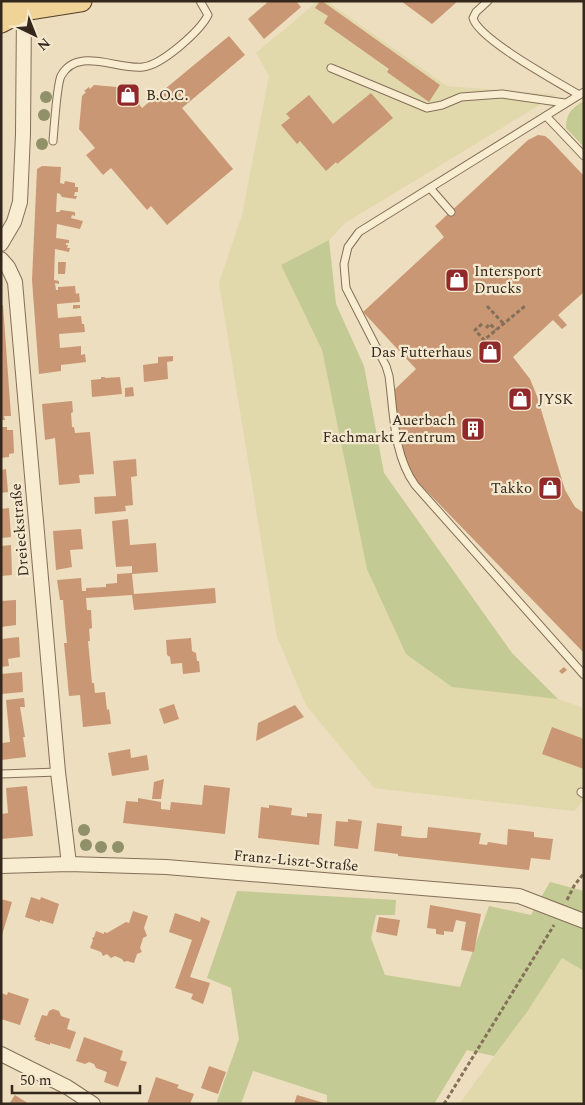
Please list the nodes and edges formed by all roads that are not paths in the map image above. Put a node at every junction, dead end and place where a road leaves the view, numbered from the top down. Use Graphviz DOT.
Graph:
graph roads {
  1 [pos="2,1"];
  2 [pos="81,1"];
  3 [pos="200,1"];
  4 [pos="488,1"];
  5 [pos="24,10"];
  6 [pos="1,22"];
  7 [pos="331,68"];
  8 [pos="581,94"];
  9 [pos="565,103"];
  10 [pos="546,116"];
  11 [pos="53,141"];
  12 [pos="584,156"];
  13 [pos="430,188"];
  14 [pos="451,212"];
  15 [pos="1,244"];
  16 [pos="1,259"];
  17 [pos="584,675"];
  18 [pos="58,772"];
  19 [pos="1,774"];
  20 [pos="69,864"];
  21 [pos="1,866"];
  22 [pos="584,921"];
  23 [pos="1,1054"];
  24 [pos="93,1104"];
  1 -- 5 [label="main road"];
  2 -- 5 [label="main road"];
  3 -- 11 [label="lane"];
  4 -- 8 [label="lane"];
  5 -- 6 [label="main road"];
  5 -- 15 [label="street"];
  7 -- 9 [label="lane"];
  8 -- 9 [label="lane"];
  9 -- 10 [label="lane"];
  10 -- 12 [label="lane"];
  10 -- 13 [label="lane"];
  13 -- 14 [label="lane"];
  13 -- 17 [label="lane"];
  16 -- 18 [label="street, Dreieckstraße"];
  18 -- 19 [label="lane"];
  18 -- 20 [label="street, Dreieckstraße"];
  20 -- 21 [label="street, Franz-Liszt-Straße"];
  20 -- 22 [label="street, Franz-Liszt-Straße"];
  23 -- 24 [label="street"];
}
